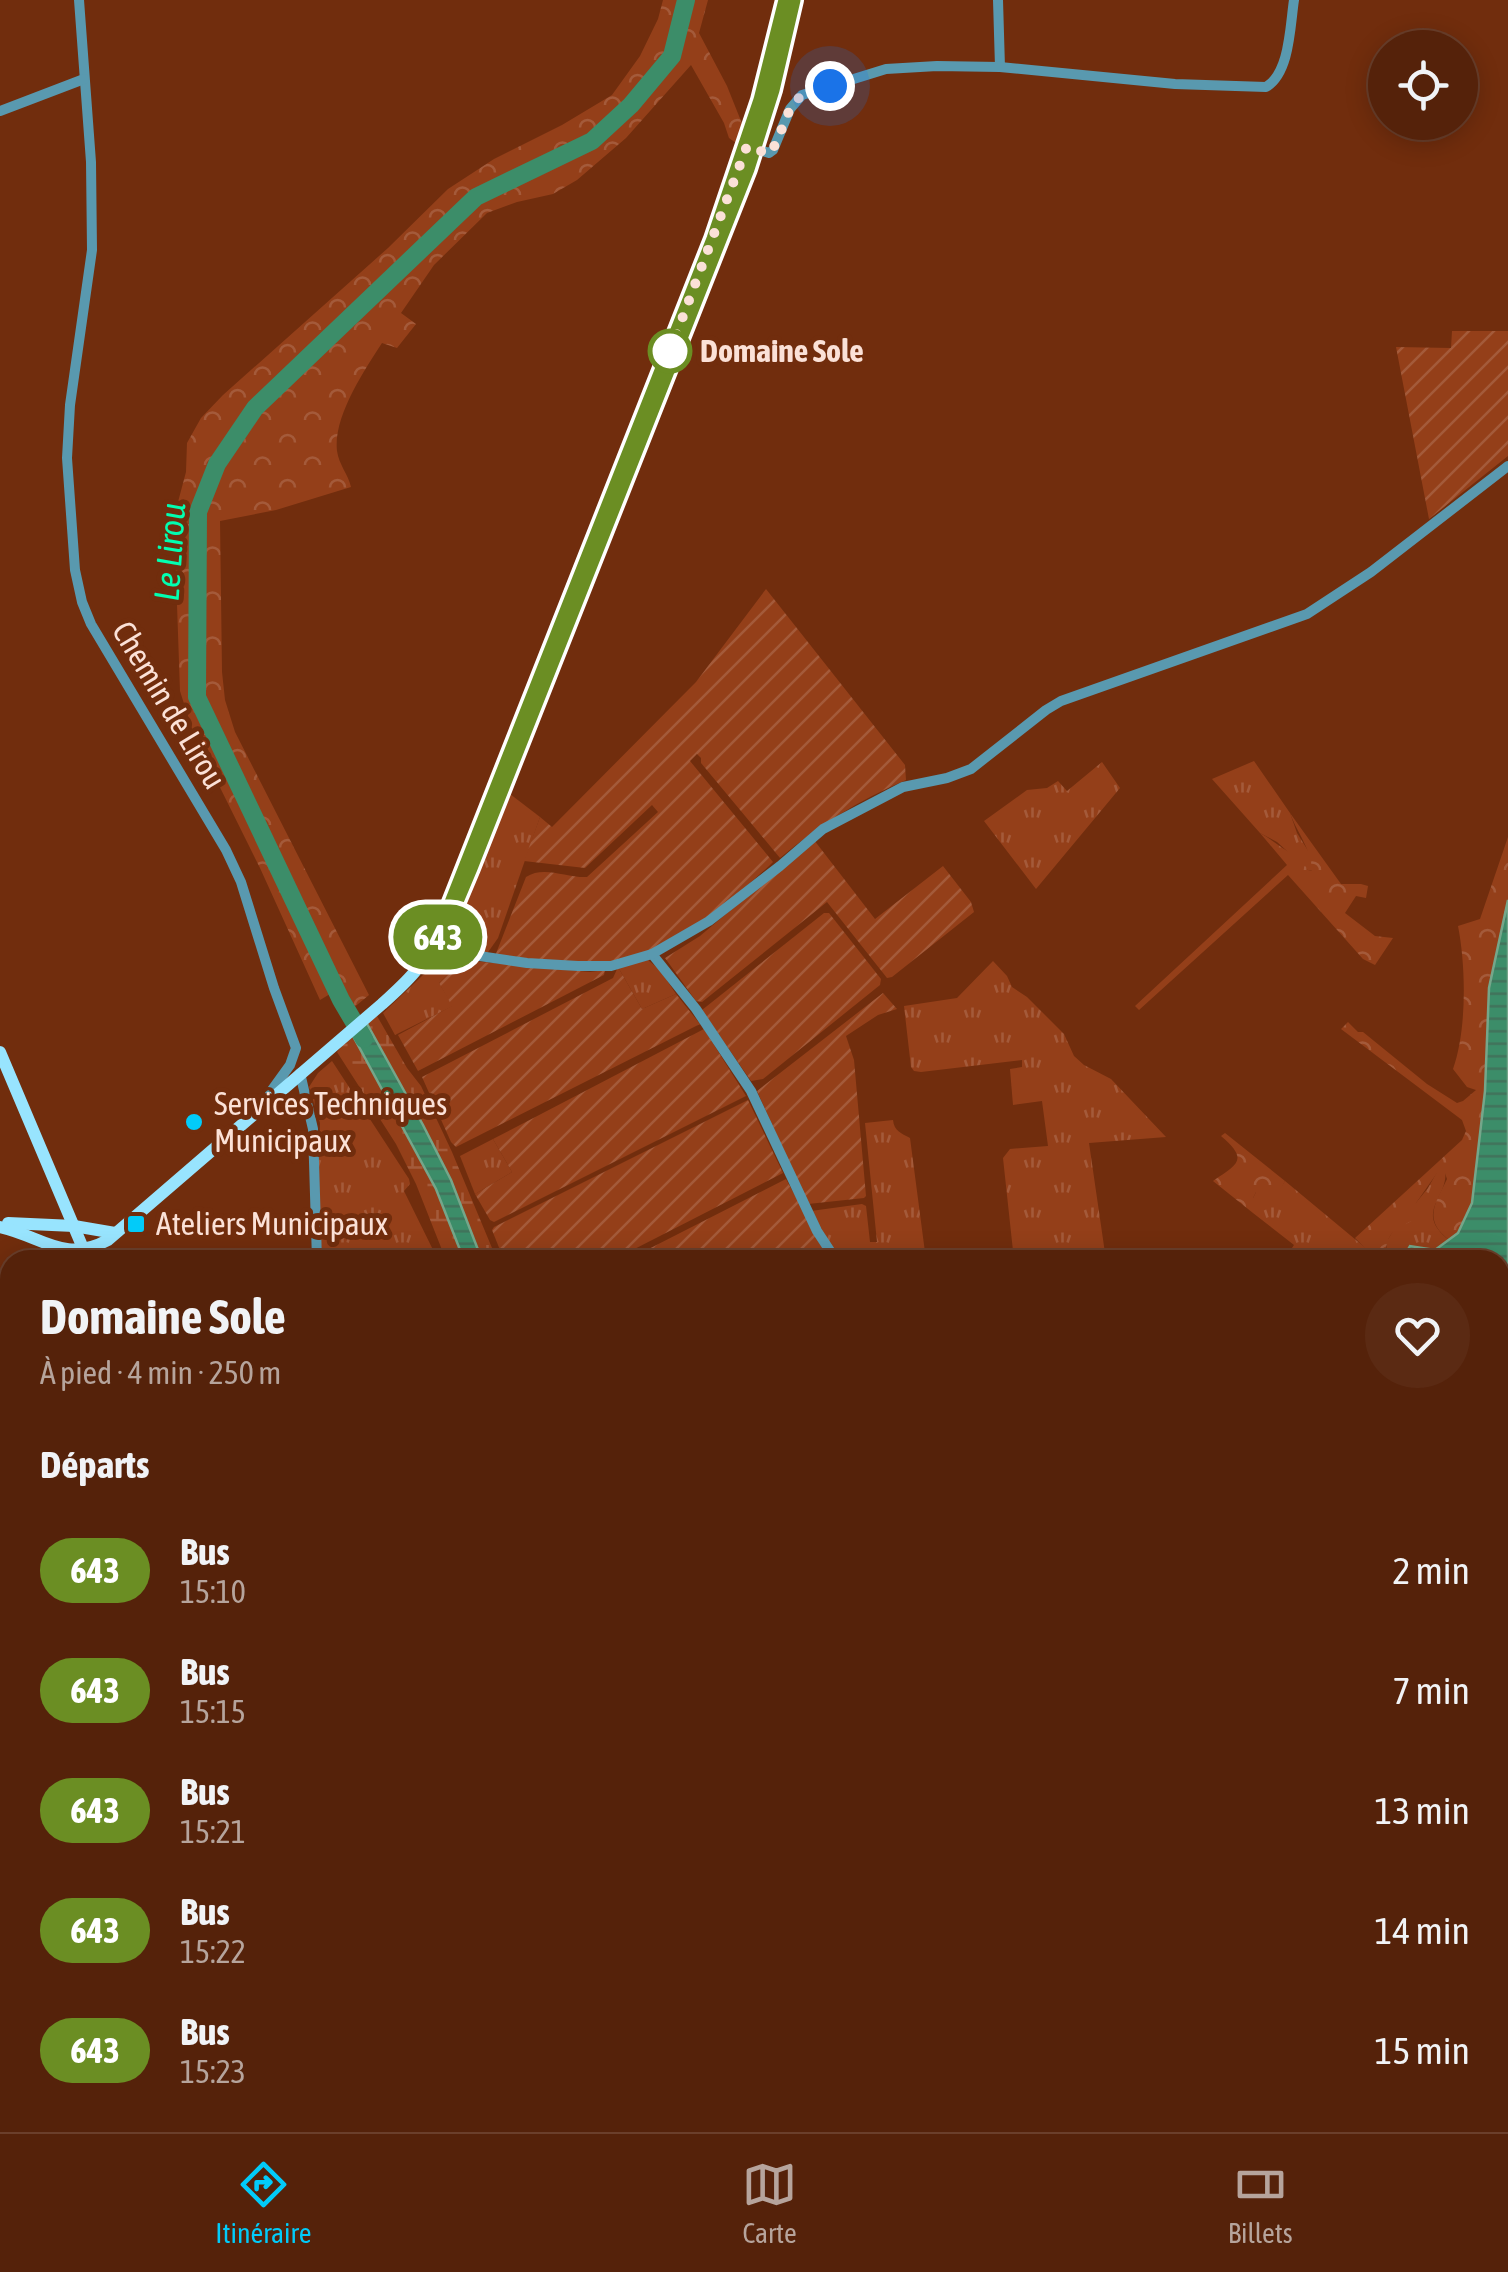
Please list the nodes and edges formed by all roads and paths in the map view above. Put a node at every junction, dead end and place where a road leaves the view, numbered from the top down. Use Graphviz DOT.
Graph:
graph roads {
  1 [pos="79,0"];
  2 [pos="789,0"];
  3 [pos="998,0"];
  4 [pos="1294,0"];
  5 [pos="1000,67"];
  6 [pos="84,79"];
  7 [pos="0,111"];
  8 [pos="750,148"];
  9 [pos="1508,466"];
  10 [pos="435,944"];
  11 [pos="652,954"];
  12 [pos="0,1052"];
  13 [pos="300,1074"];
  14 [pos="258,1110"];
  15 [pos="0,1224"];
  16 [pos="74,1226"];
  17 [pos="115,1234"];
  18 [pos="63,1250"];
  19 [pos="84,1250"];
  20 [pos="92,1250"];
  21 [pos="317,1250"];
  22 [pos="829,1250"];
  1 -- 6 [label="street, Chemin de Lirou"];
  2 -- 8 [label="main road"];
  3 -- 5 [label="street"];
  4 -- 5 [label="street"];
  5 -- 8 [label="street"];
  6 -- 7 [label="street"];
  6 -- 14 [label="street, Chemin de Lirou"];
  8 -- 10 [label="main road"];
  9 -- 11 [label="street"];
  10 -- 11 [label="street"];
  10 -- 13 [label="main road"];
  11 -- 22 [label="street"];
  12 -- 16 [label="main road"];
  13 -- 14 [label="main road"];
  13 -- 21 [label="street"];
  14 -- 17 [label="main road"];
  15 -- 16 [label="main road"];
  15 -- 18 [label="main road"];
  16 -- 17 [label="main road"];
  16 -- 19 [label="main road"];
  17 -- 20 [label="main road"];
}
